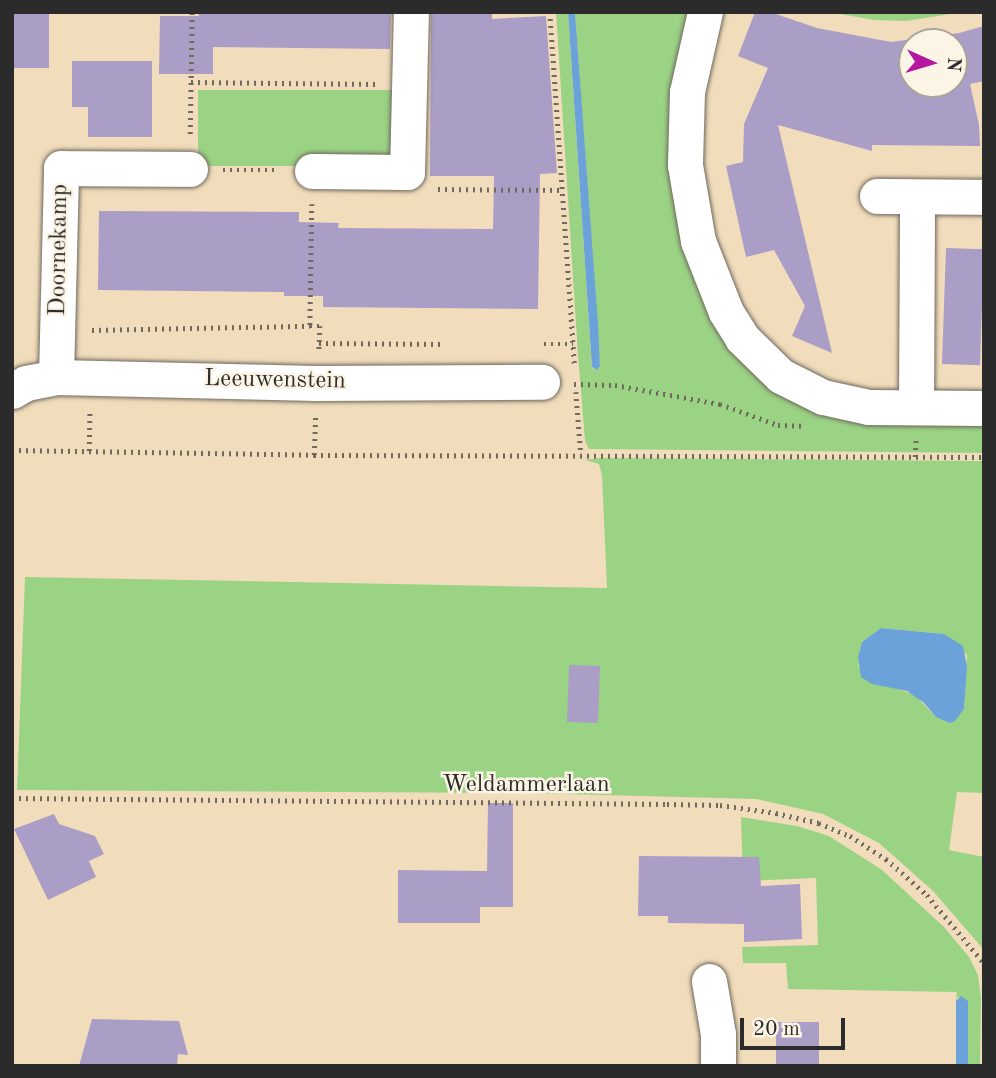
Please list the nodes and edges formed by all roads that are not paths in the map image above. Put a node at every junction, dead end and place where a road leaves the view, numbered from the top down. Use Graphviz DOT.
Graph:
graph roads {
  1 [pos="411,12"];
  2 [pos="705,12"];
  3 [pos="190,169"];
  4 [pos="312,171"];
  5 [pos="877,196"];
  6 [pos="917,197"];
  7 [pos="984,197"];
  8 [pos="56,377"];
  9 [pos="542,382"];
  10 [pos="12,391"];
  11 [pos="916,408"];
  12 [pos="984,408"];
  13 [pos="709,981"];
  14 [pos="719,1066"];
  1 -- 4 [label="street"];
  2 -- 11 [label="street"];
  3 -- 8 [label="street, Doornekamp"];
  5 -- 6 [label="street"];
  6 -- 7 [label="street"];
  6 -- 11 [label="street"];
  8 -- 9 [label="street, Leeuwenstein"];
  8 -- 10 [label="street, Leeuwenstein"];
  11 -- 12 [label="street"];
  13 -- 14 [label="street"];
}
